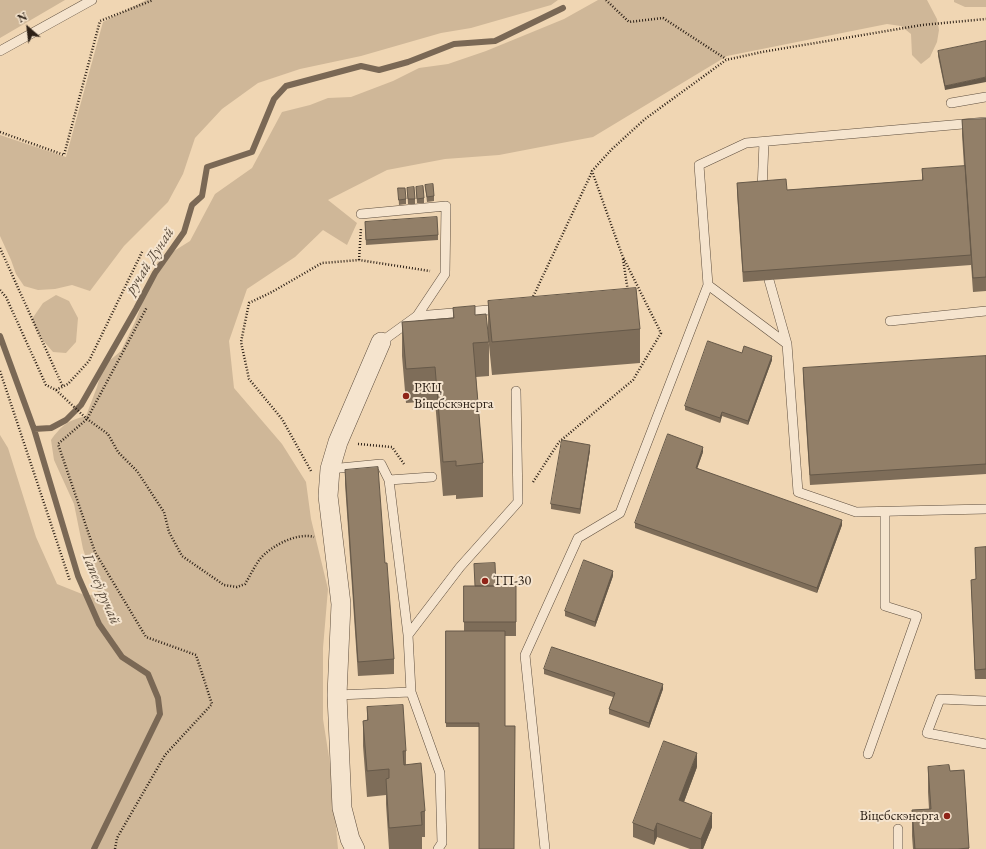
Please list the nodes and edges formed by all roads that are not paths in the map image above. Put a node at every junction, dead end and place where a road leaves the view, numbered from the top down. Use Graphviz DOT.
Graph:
graph roads {
  1 [pos="92,0"];
  2 [pos="0,51"];
  3 [pos="986,97"];
  4 [pos="951,103"];
  5 [pos="986,122"];
  6 [pos="764,142"];
  7 [pos="762,191"];
  8 [pos="361,214"];
  9 [pos="769,280"];
  10 [pos="708,285"];
  11 [pos="506,308"];
  12 [pos="986,311"];
  13 [pos="416,316"];
  14 [pos="890,321"];
  15 [pos="381,342"];
  16 [pos="787,344"];
  17 [pos="516,391"];
  18 [pos="330,469"];
  19 [pos="432,477"];
  20 [pos="389,480"];
  21 [pos="986,509"];
  22 [pos="885,512"];
  23 [pos="408,635"];
  24 [pos="411,692"];
  25 [pos="337,696"];
  26 [pos="986,701"];
  27 [pos="986,744"];
  28 [pos="868,754"];
  29 [pos="898,829"];
  30 [pos="356,849"];
  31 [pos="438,849"];
  32 [pos="545,849"];
  33 [pos="898,849"];
  1 -- 2 [label="lane"];
  3 -- 4 [label="lane"];
  5 -- 6 [label="lane"];
  6 -- 7 [label="lane"];
  6 -- 10 [label="lane"];
  8 -- 13 [label="lane"];
  9 -- 16 [label="lane"];
  10 -- 16 [label="lane"];
  10 -- 32 [label="lane"];
  11 -- 13 [label="lane"];
  12 -- 14 [label="lane"];
  13 -- 15 [label="lane"];
  15 -- 18 [label="street"];
  16 -- 22 [label="lane"];
  17 -- 23 [label="lane"];
  18 -- 20 [label="lane"];
  18 -- 25 [label="street"];
  19 -- 20 [label="lane"];
  20 -- 23 [label="lane"];
  21 -- 22 [label="lane"];
  22 -- 28 [label="lane"];
  23 -- 24 [label="lane"];
  24 -- 25 [label="lane"];
  24 -- 31 [label="lane"];
  25 -- 30 [label="street"];
  26 -- 27 [label="lane"];
  29 -- 33 [label="lane"];
}
